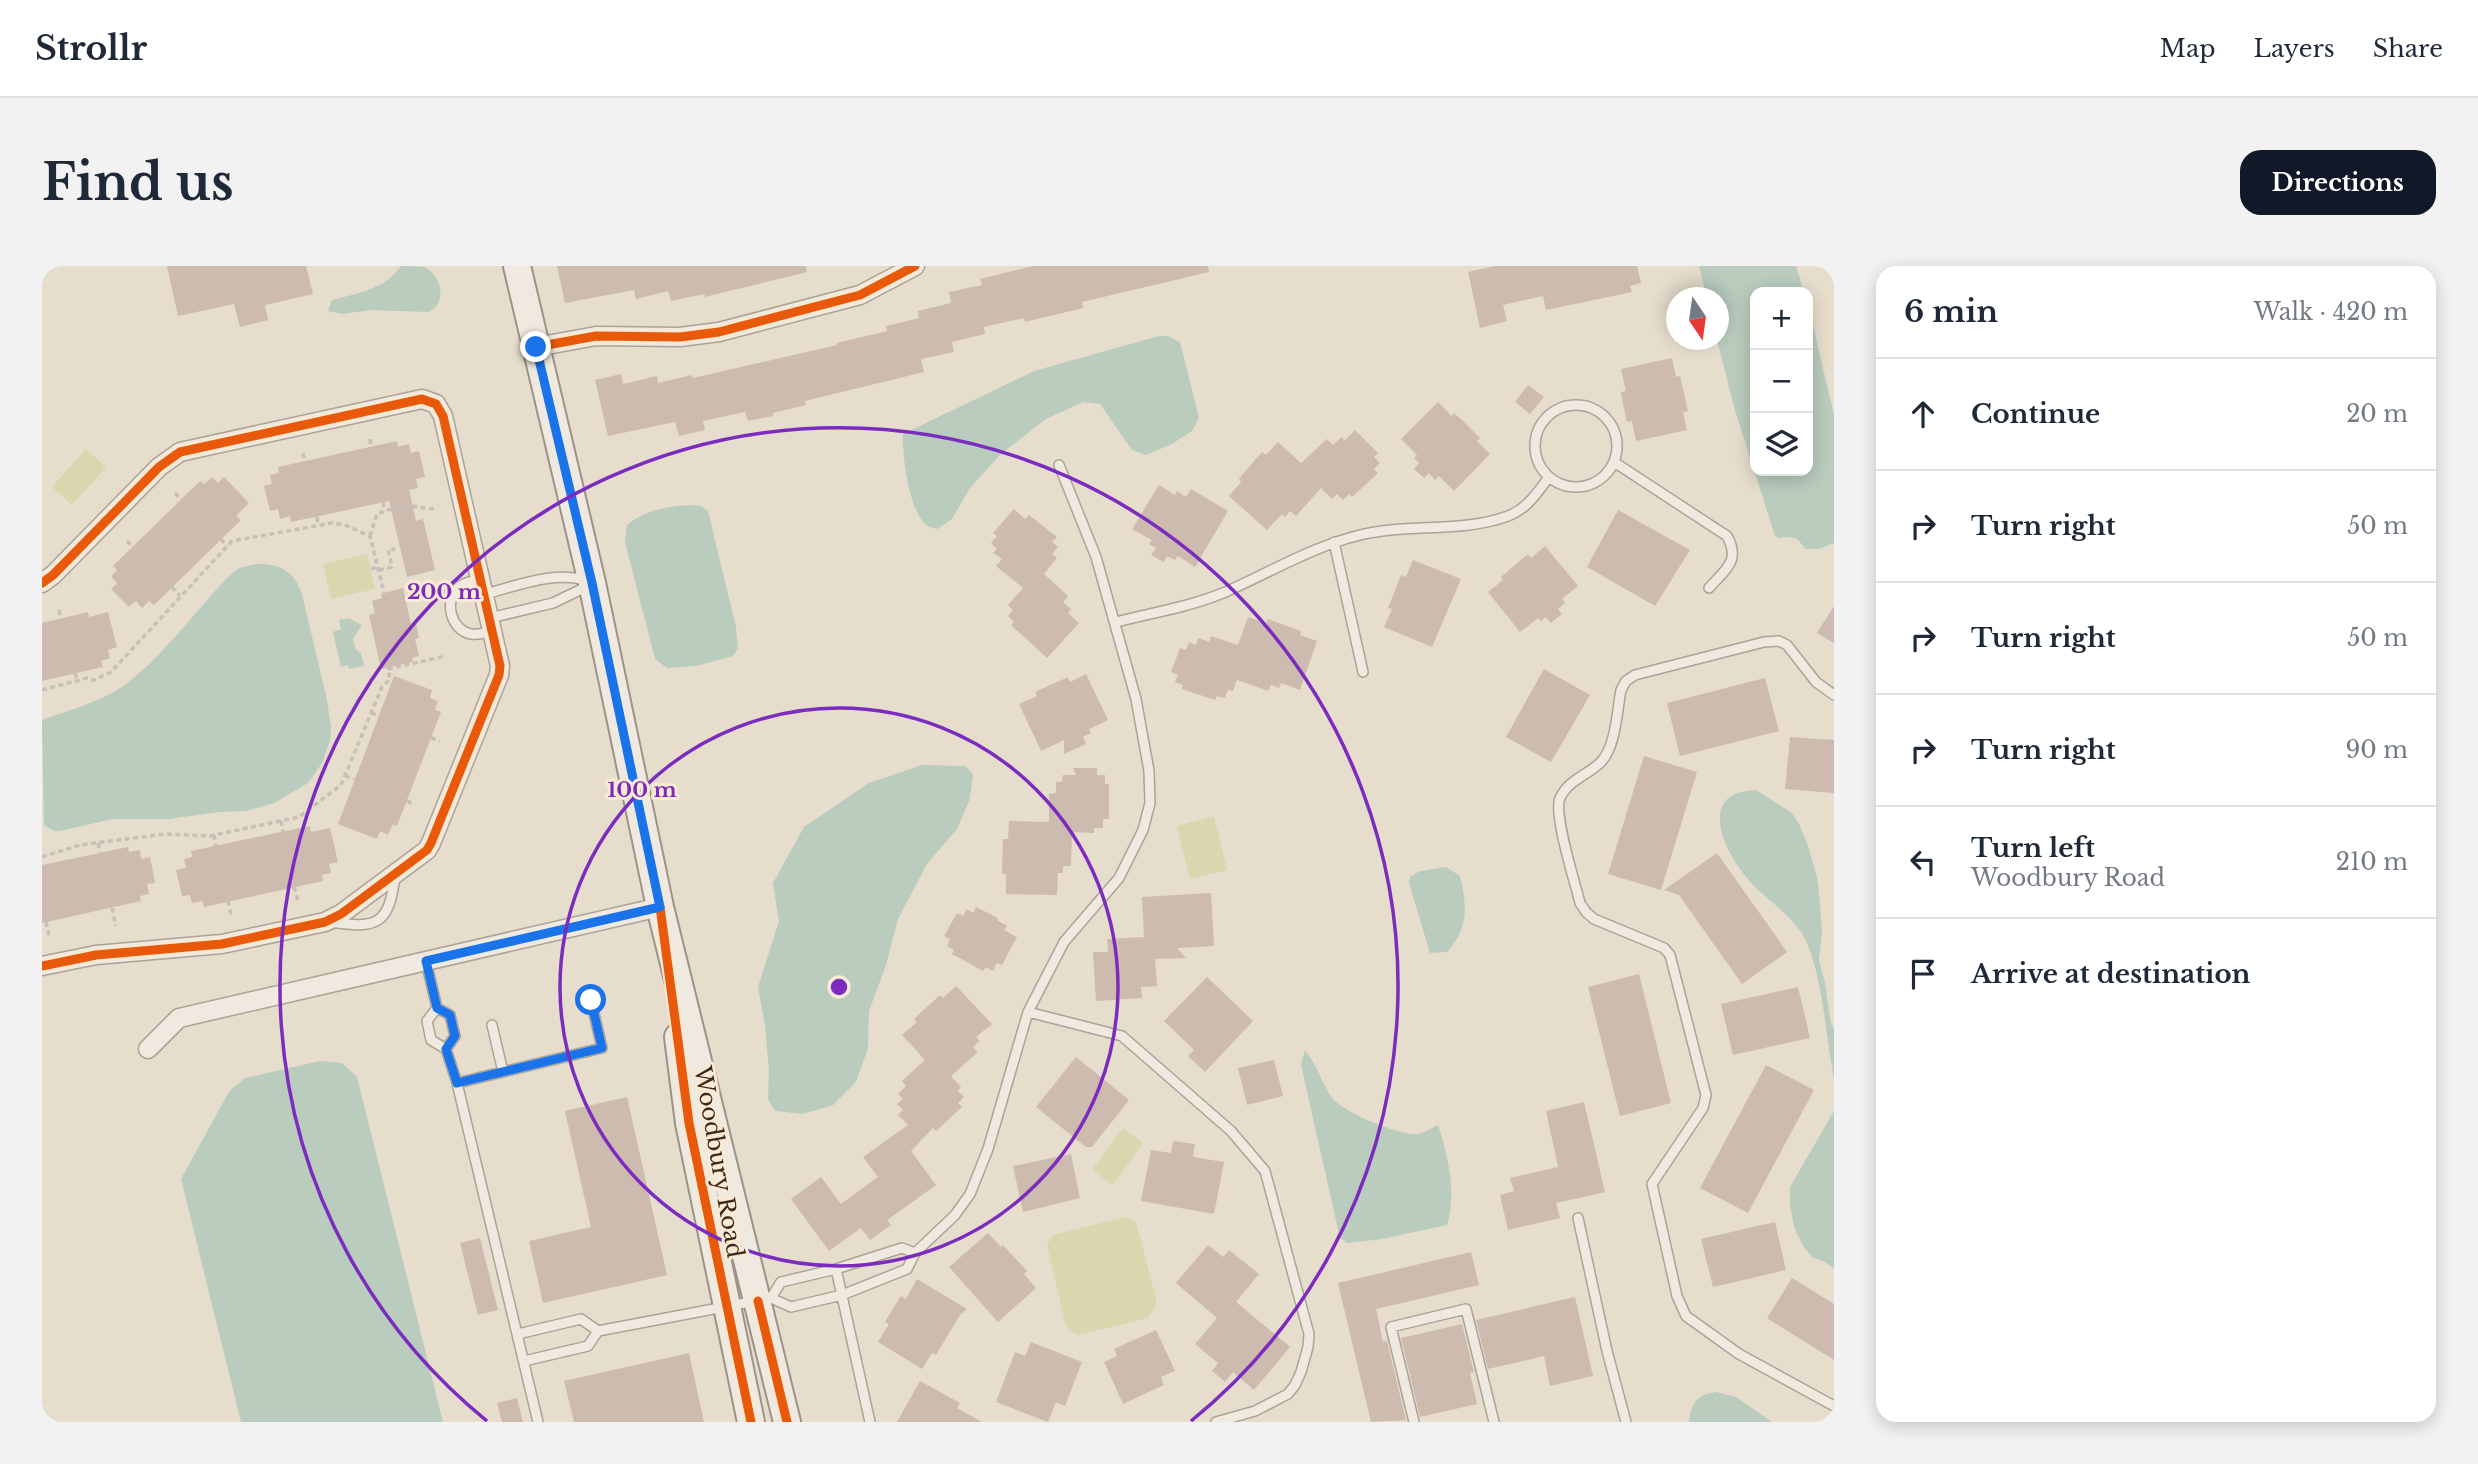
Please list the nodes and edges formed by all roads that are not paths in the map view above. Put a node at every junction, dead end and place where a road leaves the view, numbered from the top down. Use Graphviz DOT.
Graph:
graph roads {
  1 [pos="517,266"];
  2 [pos="915,266"];
  3 [pos="536,347"];
  4 [pos="1614,462"];
  5 [pos="1059,465"];
  6 [pos="1549,477"];
  7 [pos="1334,542"];
  8 [pos="42,583"];
  9 [pos="592,583"];
  10 [pos="483,587"];
  11 [pos="1709,588"];
  12 [pos="1116,622"];
  13 [pos="492,624"];
  14 [pos="1363,672"];
  15 [pos="1834,695"];
  16 [pos="396,873"];
  17 [pos="660,907"];
  18 [pos="326,922"];
  19 [pos="426,961"];
  20 [pos="42,966"];
  21 [pos="591,1000"];
  22 [pos="437,1008"];
  23 [pos="1028,1012"];
  24 [pos="492,1025"];
  25 [pos="148,1049"];
  26 [pos="446,1049"];
  27 [pos="503,1072"];
  28 [pos="457,1083"];
  29 [pos="1577,1218"];
  30 [pos="915,1253"];
  31 [pos="836,1269"];
  32 [pos="842,1295"];
  33 [pos="765,1299"];
  34 [pos="727,1307"];
  35 [pos="598,1331"];
  36 [pos="518,1334"];
  37 [pos="524,1361"];
  38 [pos="1834,1406"];
  39 [pos="538,1422"];
  40 [pos="751,1422"];
  41 [pos="788,1422"];
  42 [pos="870,1422"];
  43 [pos="1216,1422"];
  44 [pos="1414,1422"];
  45 [pos="1494,1422"];
  46 [pos="1626,1422"];
  1 -- 3 [label="street, Woodbury Road"];
  2 -- 3 [label="street"];
  3 -- 9 [label="street, Woodbury Road"];
  4 -- 6 [label="lane"];
  4 -- 6 [label="lane"];
  4 -- 11 [label="lane"];
  5 -- 12 [label="lane"];
  6 -- 7 [label="lane"];
  7 -- 12 [label="lane"];
  7 -- 14 [label="lane"];
  8 -- 10 [label="street"];
  9 -- 10 [label="lane"];
  9 -- 13 [label="lane"];
  9 -- 17 [label="street, Woodbury Road"];
  10 -- 13 [label="street"];
  10 -- 13 [label="lane"];
  12 -- 23 [label="lane"];
  13 -- 16 [label="street"];
  15 -- 38 [label="lane"];
  16 -- 18 [label="street"];
  16 -- 18 [label="lane"];
  17 -- 19 [label="street"];
  17 -- 33 [label="street, Woodbury Road"];
  17 -- 34 [label="street, Woodbury Road"];
  18 -- 20 [label="street"];
  19 -- 22 [label="lane"];
  19 -- 25 [label="street"];
  21 -- 27 [label="lane"];
  22 -- 26 [label="lane"];
  22 -- 26 [label="lane"];
  23 -- 30 [label="lane"];
  23 -- 43 [label="lane"];
  24 -- 27 [label="lane"];
  26 -- 28 [label="lane"];
  27 -- 28 [label="lane"];
  28 -- 36 [label="lane"];
  29 -- 46 [label="lane"];
  30 -- 31 [label="lane"];
  30 -- 32 [label="lane"];
  31 -- 32 [label="lane"];
  31 -- 33 [label="lane"];
  32 -- 33 [label="lane"];
  32 -- 42 [label="lane"];
  33 -- 34 [label="lane"];
  33 -- 41 [label="street, Woodbury Road"];
  34 -- 35 [label="lane"];
  34 -- 40 [label="street, Woodbury Road"];
  35 -- 36 [label="lane"];
  35 -- 37 [label="lane"];
  36 -- 37 [label="lane"];
  37 -- 39 [label="lane"];
  44 -- 45 [label="lane"];
}
